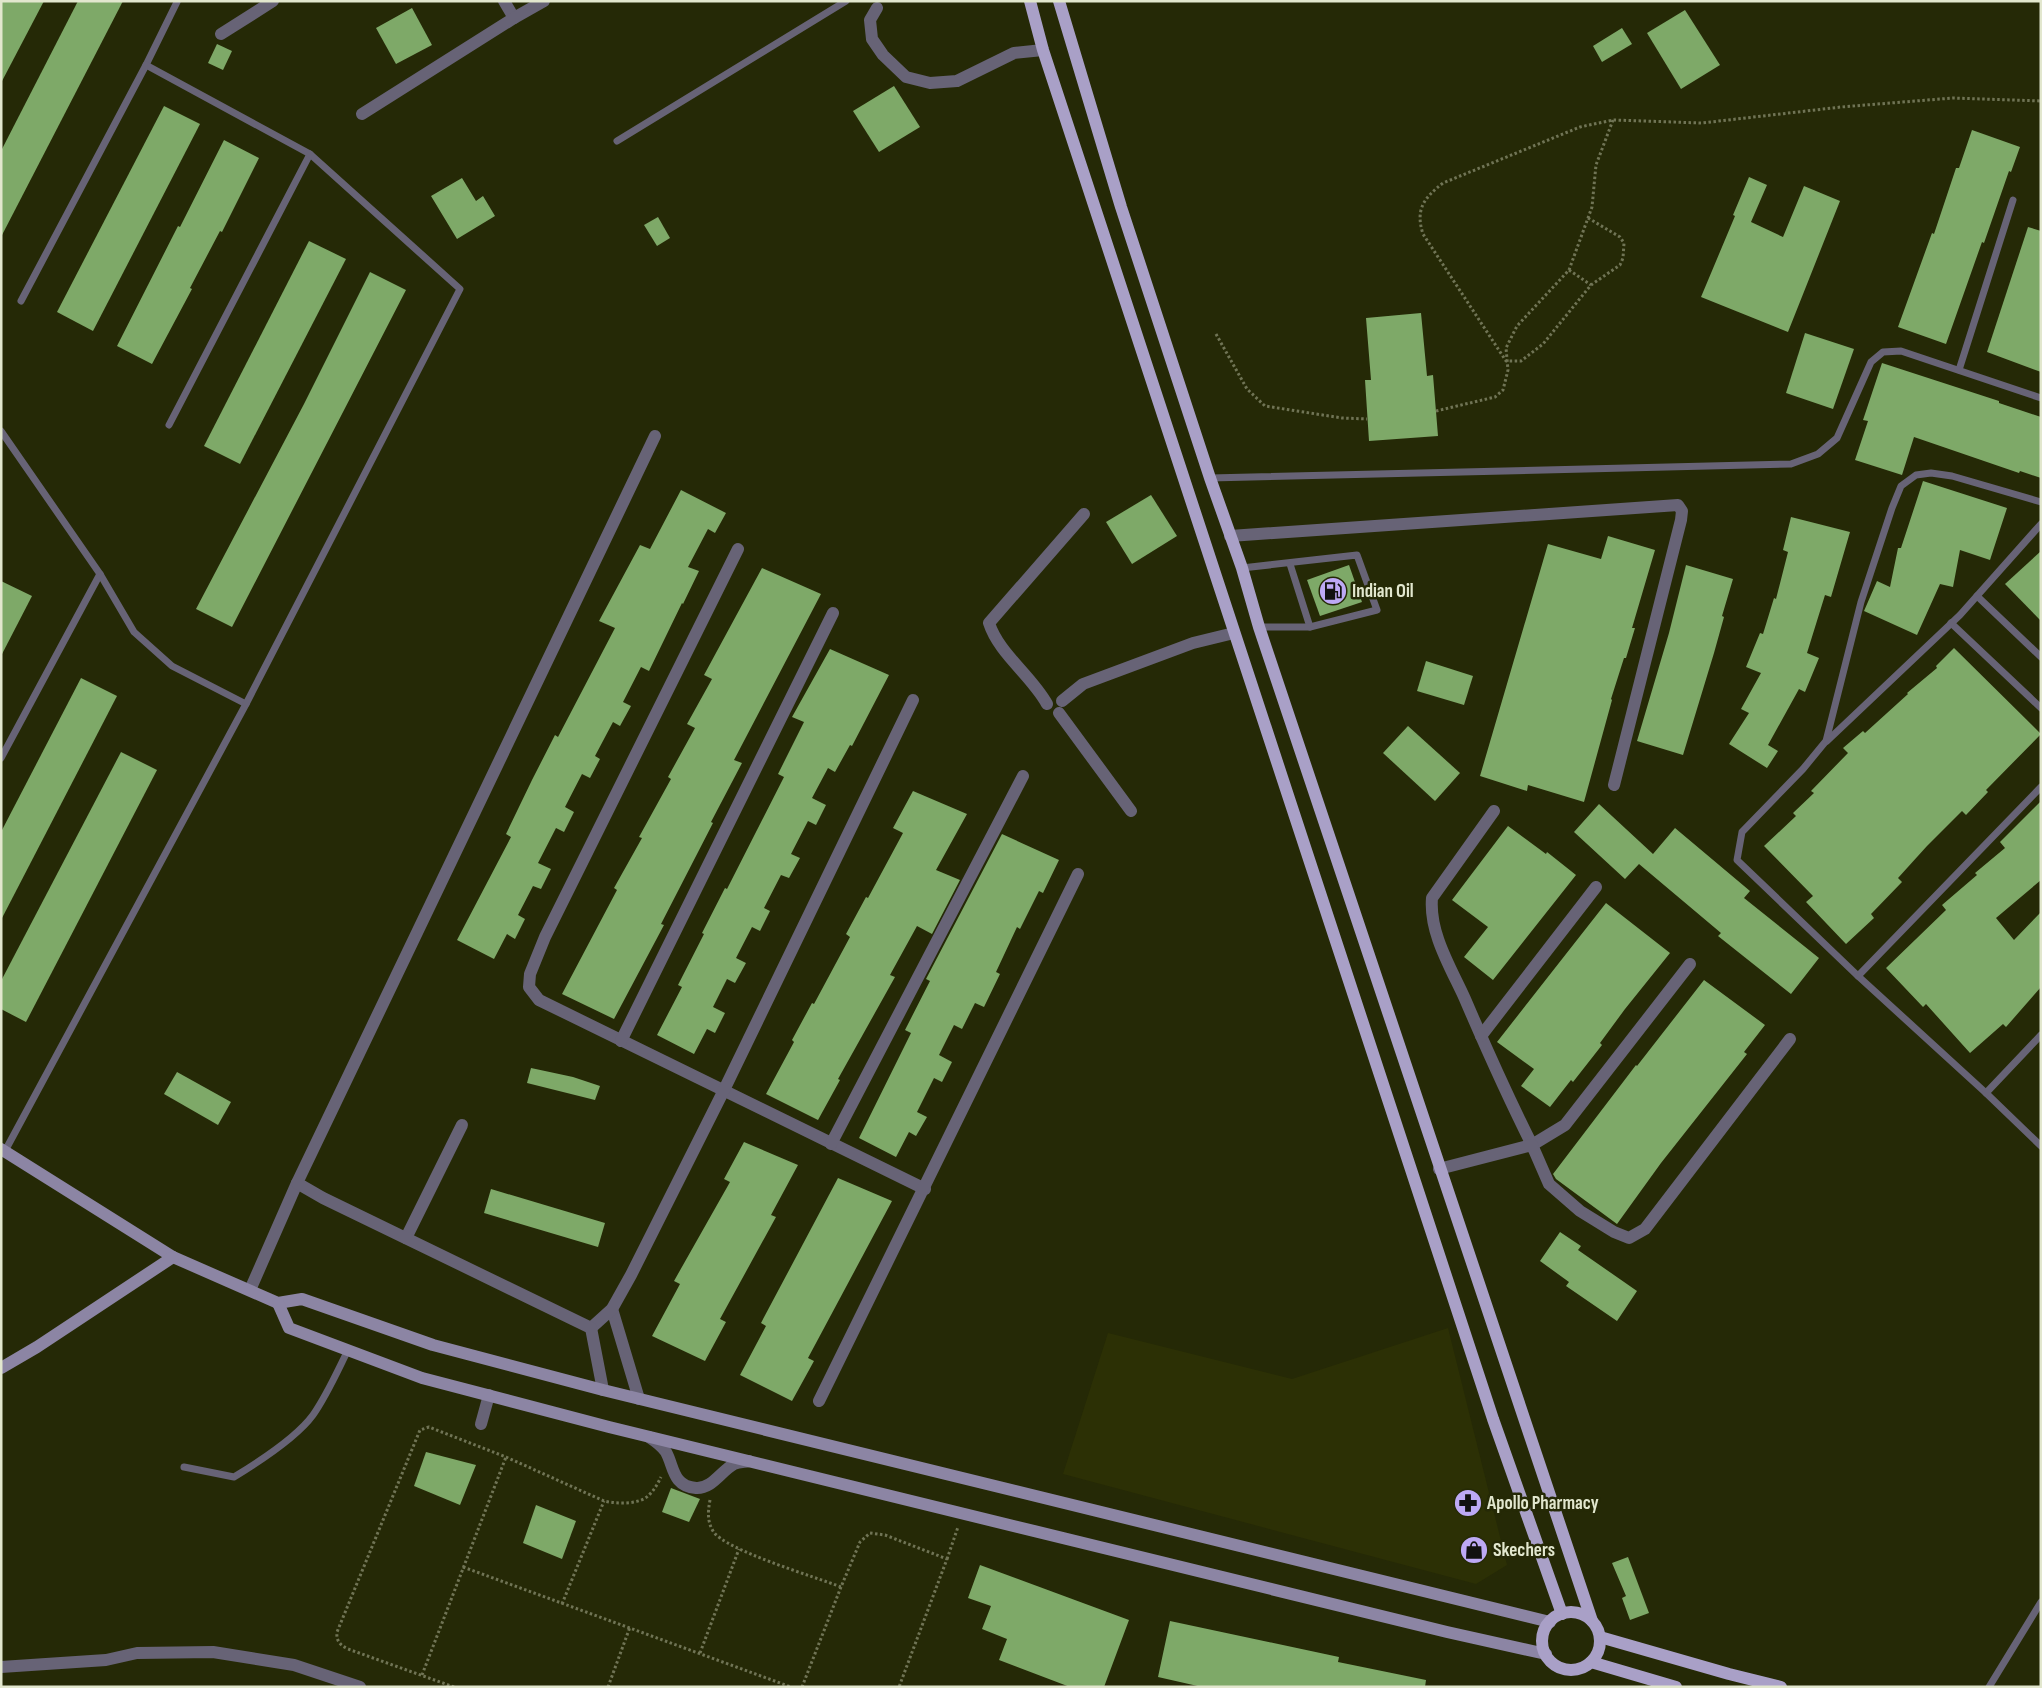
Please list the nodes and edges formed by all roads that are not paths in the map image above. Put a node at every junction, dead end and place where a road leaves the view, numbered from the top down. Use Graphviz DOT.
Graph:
graph roads {
  1 [pos="272,1"];
  2 [pos="504,1"];
  3 [pos="544,1"];
  4 [pos="846,1"];
  5 [pos="1030,1"];
  6 [pos="1059,1"];
  7 [pos="177,2"];
  8 [pos="877,8"];
  9 [pos="514,18"];
  10 [pos="221,34"];
  11 [pos="1043,50"];
  12 [pos="146,65"];
  13 [pos="362,114"];
  14 [pos="617,141"];
  15 [pos="310,154"];
  16 [pos="2013,200"];
  17 [pos="21,301"];
  18 [pos="1959,370"];
  19 [pos="2041,398"];
  20 [pos="169,426"];
  21 [pos="1,431"];
  22 [pos="655,436"];
  23 [pos="1210,478"];
  24 [pos="2041,502"];
  25 [pos="1084,514"];
  26 [pos="2041,524"];
  27 [pos="1230,536"];
  28 [pos="738,548"];
  29 [pos="1290,564"];
  30 [pos="1242,568"];
  31 [pos="100,574"];
  32 [pos="1977,596"];
  33 [pos="833,613"];
  34 [pos="1951,623"];
  35 [pos="1259,627"];
  36 [pos="1310,627"];
  37 [pos="1234,633"];
  38 [pos="2041,657"];
  39 [pos="913,700"];
  40 [pos="246,704"];
  41 [pos="1061,707"];
  42 [pos="2041,708"];
  43 [pos="1826,741"];
  44 [pos="1,758"];
  45 [pos="1023,776"];
  46 [pos="1614,785"];
  47 [pos="2041,787"];
  48 [pos="1131,811"];
  49 [pos="1494,811"];
  50 [pos="1078,874"];
  51 [pos="1596,887"];
  52 [pos="1690,964"];
  53 [pos="1858,976"];
  54 [pos="2041,1035"];
  55 [pos="1481,1036"];
  56 [pos="1790,1039"];
  57 [pos="621,1041"];
  58 [pos="723,1092"];
  59 [pos="1986,1093"];
  60 [pos="462,1125"];
  61 [pos="831,1144"];
  62 [pos="1532,1145"];
  63 [pos="2041,1146"];
  64 [pos="3,1150"];
  65 [pos="1439,1168"];
  66 [pos="297,1183"];
  67 [pos="925,1189"];
  68 [pos="406,1238"];
  69 [pos="173,1257"];
  70 [pos="250,1290"];
  71 [pos="278,1303"];
  72 [pos="612,1309"];
  73 [pos="591,1328"];
  74 [pos="348,1350"];
  75 [pos="1,1368"];
  76 [pos="603,1390"];
  77 [pos="489,1395"];
  78 [pos="639,1399"];
  79 [pos="819,1401"];
  80 [pos="481,1424"];
  81 [pos="649,1437"];
  82 [pos="749,1461"];
  83 [pos="184,1467"];
  84 [pos="2041,1602"];
  85 [pos="1562,1614"];
  86 [pos="1592,1621"];
  87 [pos="1550,1622"];
  88 [pos="1600,1636"];
  89 [pos="1546,1654"];
  90 [pos="1591,1662"];
  91 [pos="1,1667"];
  92 [pos="1643,1683"];
  93 [pos="360,1687"];
  94 [pos="1676,1687"];
  95 [pos="1781,1687"];
  96 [pos="1989,1687"];
  1 -- 10 [label="street"];
  2 -- 9 [label="street"];
  3 -- 9 [label="street"];
  4 -- 14 [label="lane"];
  5 -- 11 [label="main road"];
  6 -- 23 [label="main road"];
  7 -- 12 [label="lane"];
  8 -- 11 [label="street"];
  9 -- 13 [label="street"];
  11 -- 37 [label="main road"];
  12 -- 15 [label="lane"];
  12 -- 17 [label="lane"];
  15 -- 20 [label="lane"];
  15 -- 40 [label="lane"];
  16 -- 18 [label="lane"];
  18 -- 19 [label="lane"];
  18 -- 23 [label="lane"];
  21 -- 31 [label="lane"];
  22 -- 66 [label="street"];
  23 -- 27 [label="main road"];
  24 -- 43 [label="lane"];
  25 -- 41 [label="street"];
  26 -- 32 [label="lane"];
  27 -- 30 [label="main road"];
  27 -- 46 [label="street"];
  28 -- 57 [label="street"];
  29 -- 30 [label="lane"];
  29 -- 36 [label="lane"];
  29 -- 36 [label="lane"];
  30 -- 35 [label="main road"];
  31 -- 40 [label="lane"];
  31 -- 44 [label="lane"];
  32 -- 34 [label="lane"];
  32 -- 38 [label="lane"];
  33 -- 57 [label="street"];
  34 -- 42 [label="lane"];
  34 -- 43 [label="lane"];
  35 -- 36 [label="lane"];
  35 -- 65 [label="main road"];
  37 -- 41 [label="street"];
  37 -- 85 [label="main road"];
  39 -- 58 [label="street"];
  40 -- 64 [label="lane"];
  41 -- 48 [label="street"];
  43 -- 53 [label="lane"];
  45 -- 61 [label="street"];
  47 -- 53 [label="lane"];
  49 -- 55 [label="street"];
  50 -- 67 [label="street"];
  51 -- 55 [label="street"];
  52 -- 62 [label="street"];
  53 -- 59 [label="lane"];
  54 -- 59 [label="lane"];
  55 -- 62 [label="street"];
  56 -- 62 [label="street"];
  57 -- 58 [label="street"];
  58 -- 61 [label="street"];
  58 -- 72 [label="street"];
  59 -- 63 [label="lane"];
  60 -- 68 [label="street"];
  61 -- 67 [label="street"];
  62 -- 65 [label="street"];
  64 -- 69 [label="street"];
  65 -- 86 [label="main road"];
  66 -- 68 [label="street"];
  66 -- 70 [label="street"];
  67 -- 79 [label="street"];
  68 -- 73 [label="street"];
  69 -- 70 [label="street"];
  69 -- 75 [label="street"];
  70 -- 71 [label="street"];
  71 -- 74 [label="street"];
  71 -- 76 [label="street"];
  72 -- 73 [label="street"];
  72 -- 78 [label="street"];
  73 -- 76 [label="street"];
  74 -- 77 [label="street"];
  74 -- 83 [label="lane"];
  76 -- 78 [label="street"];
  77 -- 80 [label="street"];
  77 -- 81 [label="street"];
  78 -- 87 [label="street"];
  81 -- 82 [label="street"];
  81 -- 82 [label="street"];
  82 -- 89 [label="street"];
  84 -- 96 [label="lane"];
  85 -- 86 [label="main road"];
  85 -- 87 [label="main road"];
  86 -- 88 [label="main road"];
  87 -- 89 [label="main road"];
  88 -- 90 [label="main road"];
  88 -- 95 [label="main road"];
  89 -- 90 [label="main road"];
  90 -- 92 [label="main road"];
  91 -- 93 [label="street"];
  92 -- 94 [label="main road"];
}
